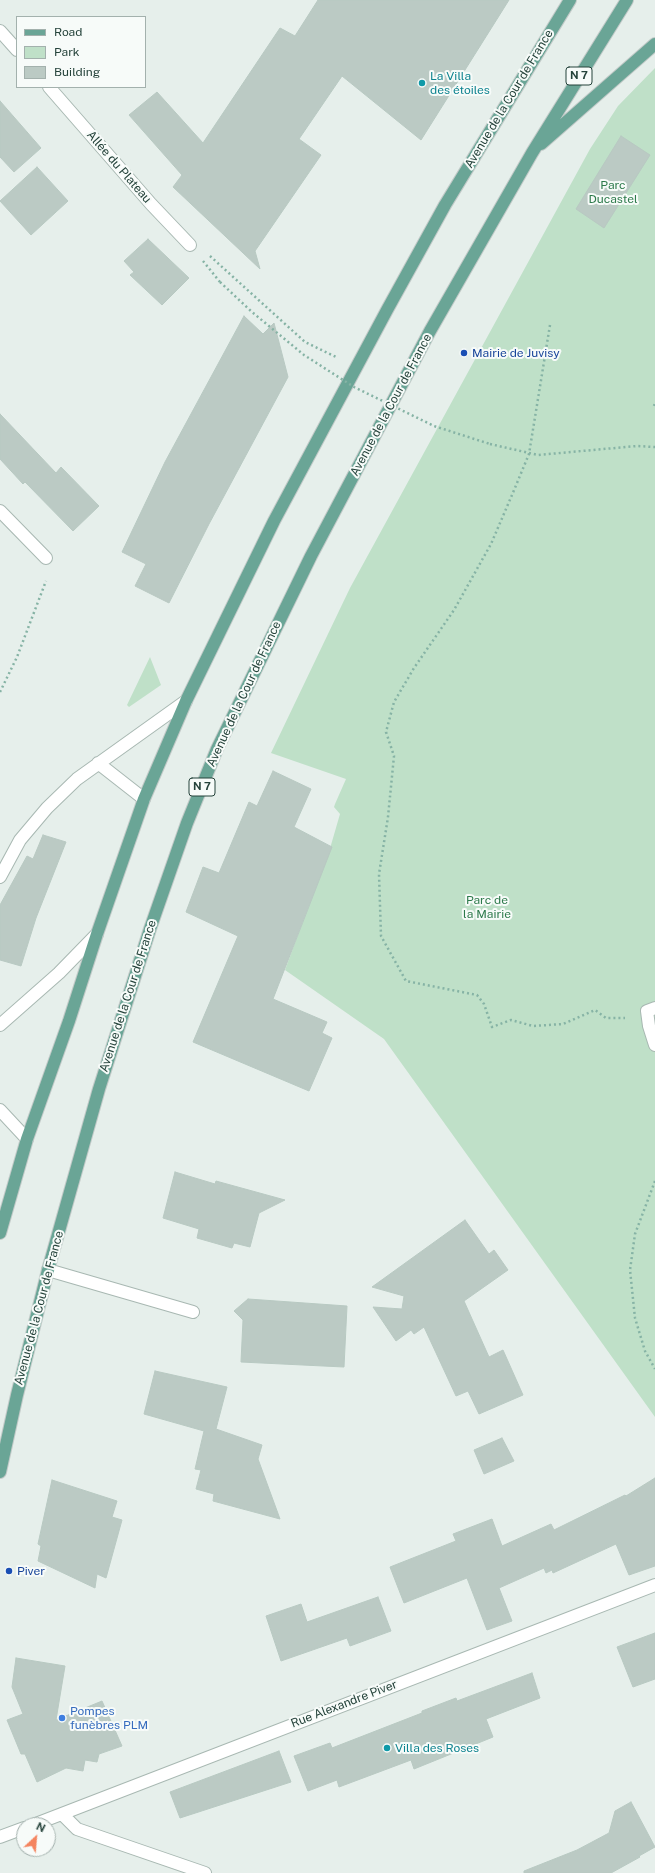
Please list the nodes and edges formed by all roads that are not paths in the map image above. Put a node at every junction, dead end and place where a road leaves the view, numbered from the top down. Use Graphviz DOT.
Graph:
graph roads {
  1 [pos="570,0"];
  2 [pos="627,0"];
  3 [pos="0,31"];
  4 [pos="655,44"];
  5 [pos="16,49"];
  6 [pos="51,88"];
  7 [pos="532,153"];
  8 [pos="190,245"];
  9 [pos="0,511"];
  10 [pos="46,558"];
  11 [pos="186,701"];
  12 [pos="98,763"];
  13 [pos="144,798"];
  14 [pos="0,877"];
  15 [pos="97,934"];
  16 [pos="655,1008"];
  17 [pos="0,1025"];
  18 [pos="655,1045"];
  19 [pos="0,1110"];
  20 [pos="27,1139"];
  21 [pos="0,1233"];
  22 [pos="48,1270"];
  23 [pos="193,1312"];
  24 [pos="0,1472"];
  25 [pos="655,1585"];
  26 [pos="62,1814"];
  27 [pos="54,1817"];
  28 [pos="16,1831"];
  29 [pos="0,1837"];
  30 [pos="205,1873"];
  1 -- 11 [label="main road, Avenue de la Cour de France"];
  2 -- 7 [label="main road, Avenue de la Cour de France / N 7"];
  3 -- 5 [label="street"];
  4 -- 7 [label="main road"];
  6 -- 8 [label="street, Allée du Plateau"];
  7 -- 22 [label="main road, Avenue de la Cour de France / N 7"];
  9 -- 10 [label="street"];
  11 -- 12 [label="street"];
  11 -- 13 [label="main road, Avenue de la Cour de France"];
  12 -- 13 [label="street"];
  12 -- 14 [label="street"];
  13 -- 15 [label="main road, Avenue de la Cour de France"];
  15 -- 17 [label="street, Avenue de la Cour de France"];
  15 -- 20 [label="main road, Avenue de la Cour de France"];
  16 -- 18 [label="street"];
  19 -- 20 [label="street"];
  20 -- 21 [label="main road, Avenue de la Cour de France"];
  22 -- 23 [label="street"];
  22 -- 24 [label="main road, Avenue de la Cour de France / N 7"];
  25 -- 26 [label="street, Rue Alexandre Piver"];
  26 -- 27 [label="street, Rue Alexandre Piver"];
  26 -- 30 [label="street"];
  28 -- 29 [label="street"];
}
